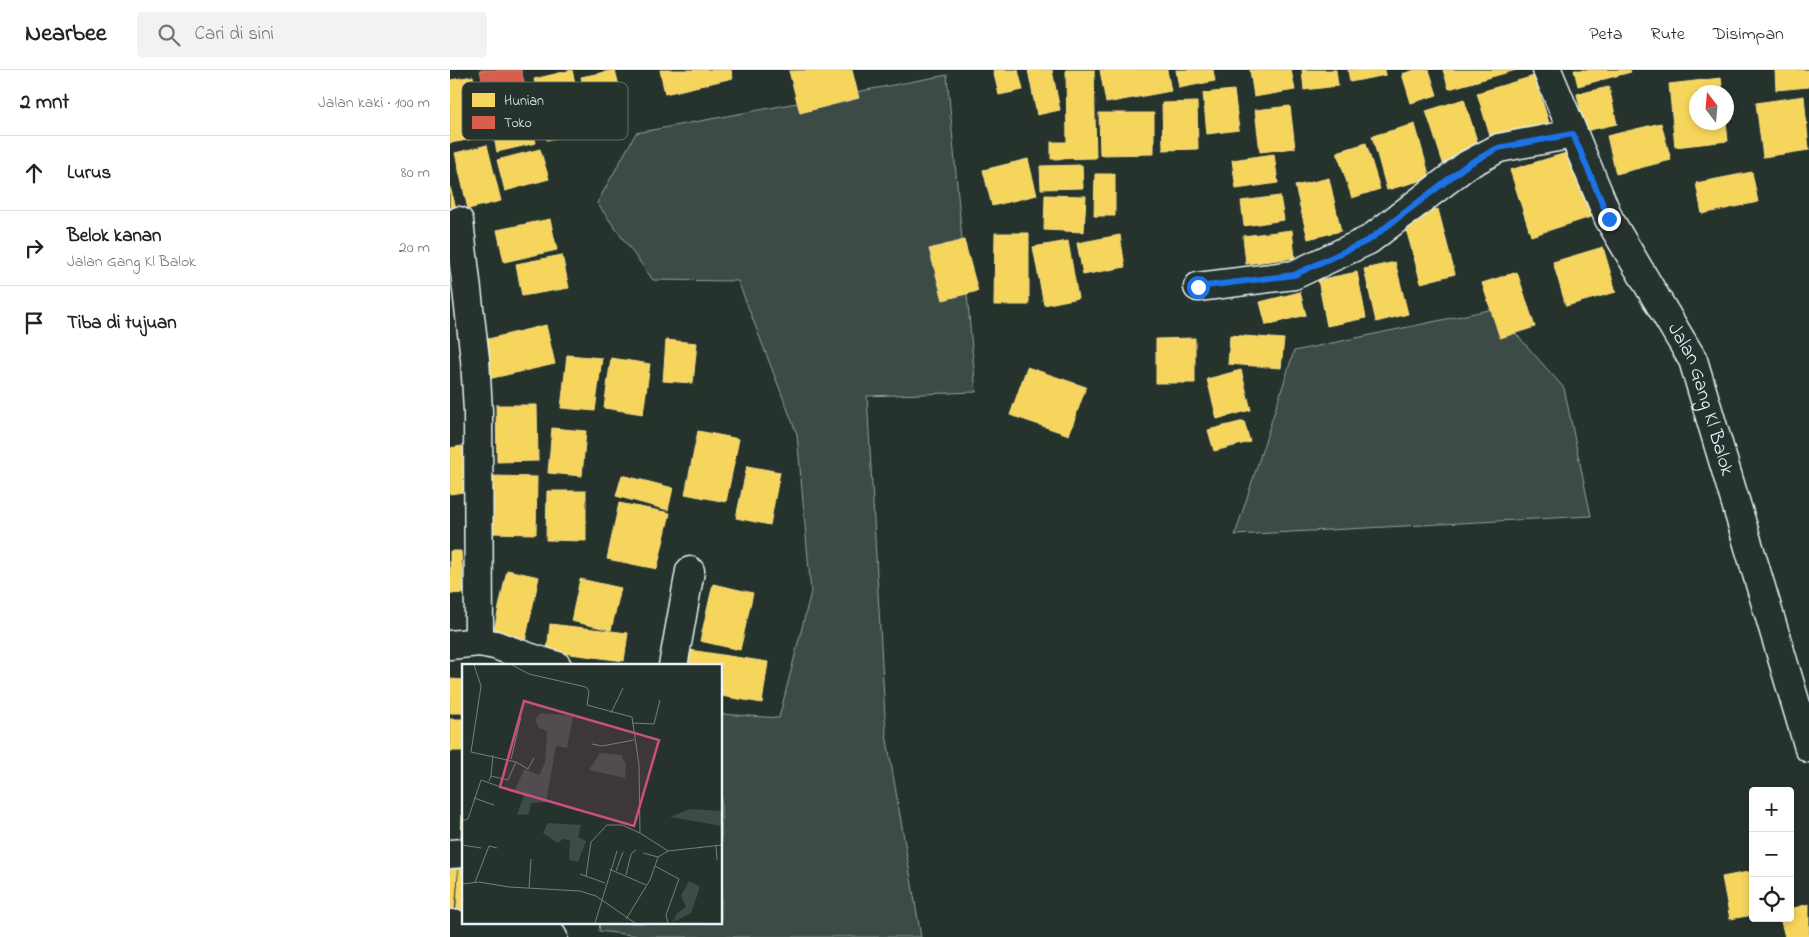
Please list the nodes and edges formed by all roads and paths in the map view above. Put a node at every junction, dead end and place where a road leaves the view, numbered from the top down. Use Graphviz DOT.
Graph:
graph roads {
  1 [pos="1547,70"];
  2 [pos="1573,134"];
  3 [pos="459,221"];
  4 [pos="1198,287"];
  5 [pos="690,571"];
  6 [pos="479,642"];
  7 [pos="450,645"];
  8 [pos="541,663"];
  9 [pos="673,664"];
  10 [pos="1809,748"];
  11 [pos="450,924"];
  12 [pos="553,937"];
  1 -- 2 [label="street, Jalan Gang Kl Balok"];
  2 -- 4 [label="street"];
  2 -- 10 [label="street, Jalan Gang Kl Balok"];
  3 -- 6 [label="street"];
  5 -- 9 [label="street"];
  6 -- 7 [label="street"];
  6 -- 8 [label="street"];
  11 -- 12 [label="street"];
}
